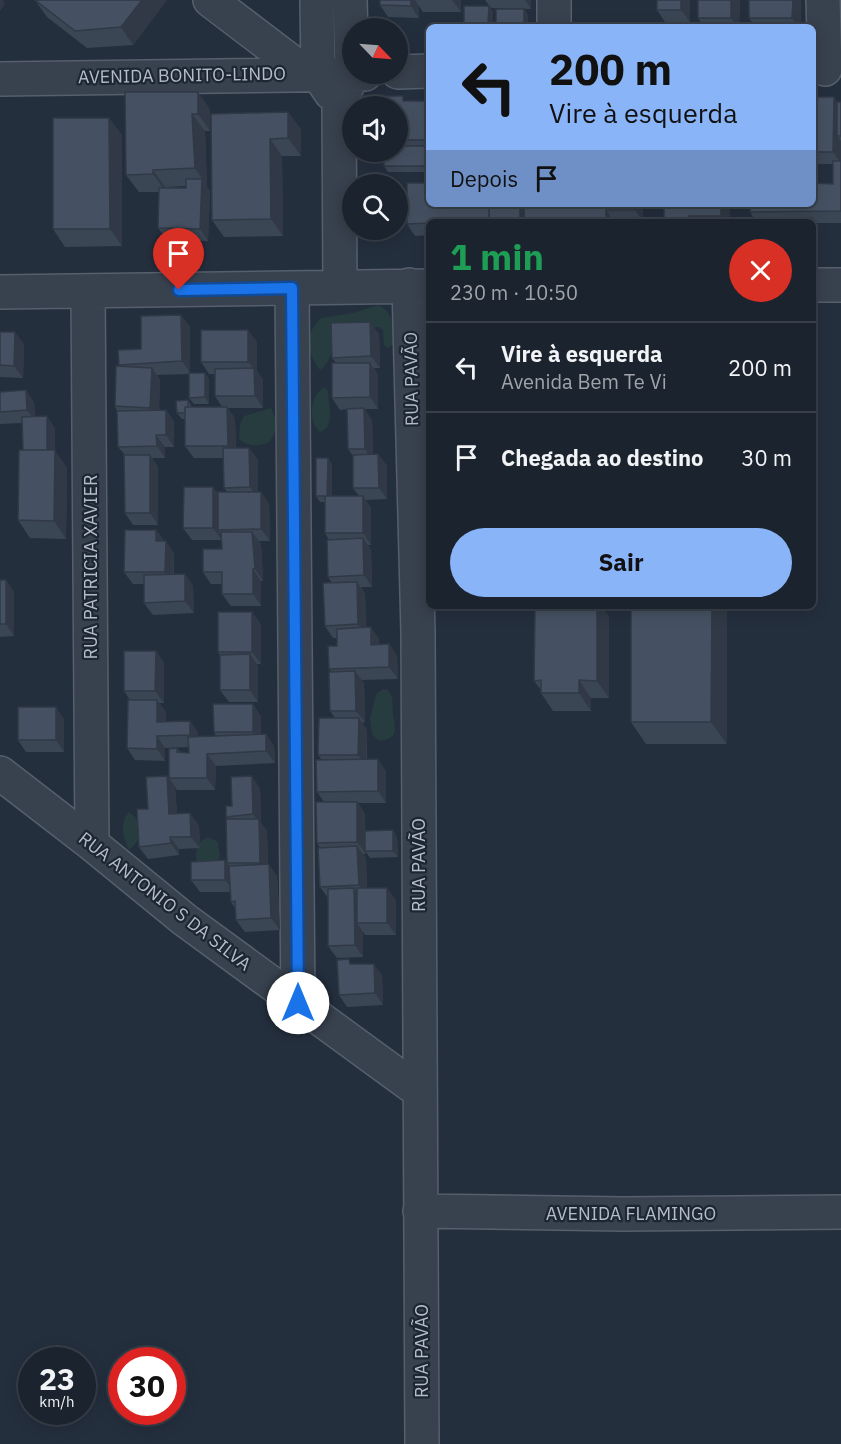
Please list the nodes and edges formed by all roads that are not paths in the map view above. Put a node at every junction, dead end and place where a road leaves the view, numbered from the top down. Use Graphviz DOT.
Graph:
graph roads {
  1 [pos="210,0"];
  2 [pos="317,0"];
  3 [pos="350,0"];
  4 [pos="554,0"];
  5 [pos="824,0"];
  6 [pos="350,18"];
  7 [pos="554,24"];
  8 [pos="826,69"];
  9 [pos="426,71"];
  10 [pos="408,72"];
  11 [pos="312,74"];
  12 [pos="342,74"];
  13 [pos="0,79"];
  14 [pos="348,84"];
  15 [pos="339,106"];
  16 [pos="816,285"];
  17 [pos="841,285"];
  18 [pos="340,286"];
  19 [pos="419,286"];
  20 [pos="292,288"];
  21 [pos="88,291"];
  22 [pos="0,292"];
  23 [pos="0,773"];
  24 [pos="92,844"];
  25 [pos="298,1003"];
  26 [pos="419,1091"];
  27 [pos="420,1211"];
  28 [pos="841,1212"];
  29 [pos="422,1444"];
  1 -- 11 [label="street"];
  2 -- 11 [label="street"];
  3 -- 6 [label="street"];
  4 -- 7 [label="street"];
  5 -- 8 [label="street"];
  9 -- 10 [label="street"];
  11 -- 12 [label="street, AVENIDA BONITO-LINDO"];
  11 -- 13 [label="street, AVENIDA BONITO-LINDO"];
  11 -- 15 [label="street"];
  14 -- 15 [label="street"];
  15 -- 18 [label="street"];
  16 -- 17 [label="street"];
  18 -- 19 [label="street"];
  18 -- 20 [label="street"];
  19 -- 26 [label="street, RUA PAVÃO"];
  20 -- 21 [label="street"];
  20 -- 25 [label="street"];
  21 -- 22 [label="street"];
  21 -- 24 [label="street, RUA PATRICIA XAVIER"];
  23 -- 24 [label="street, RUA ANTONIO S DA SILVA"];
  24 -- 25 [label="street, RUA ANTONIO S DA SILVA"];
  25 -- 26 [label="street, RUA ANTONIO S DA SILVA"];
  26 -- 27 [label="street, RUA PAVÃO"];
  27 -- 28 [label="street, AVENIDA FLAMINGO"];
  27 -- 29 [label="street, RUA PAVÃO"];
}
